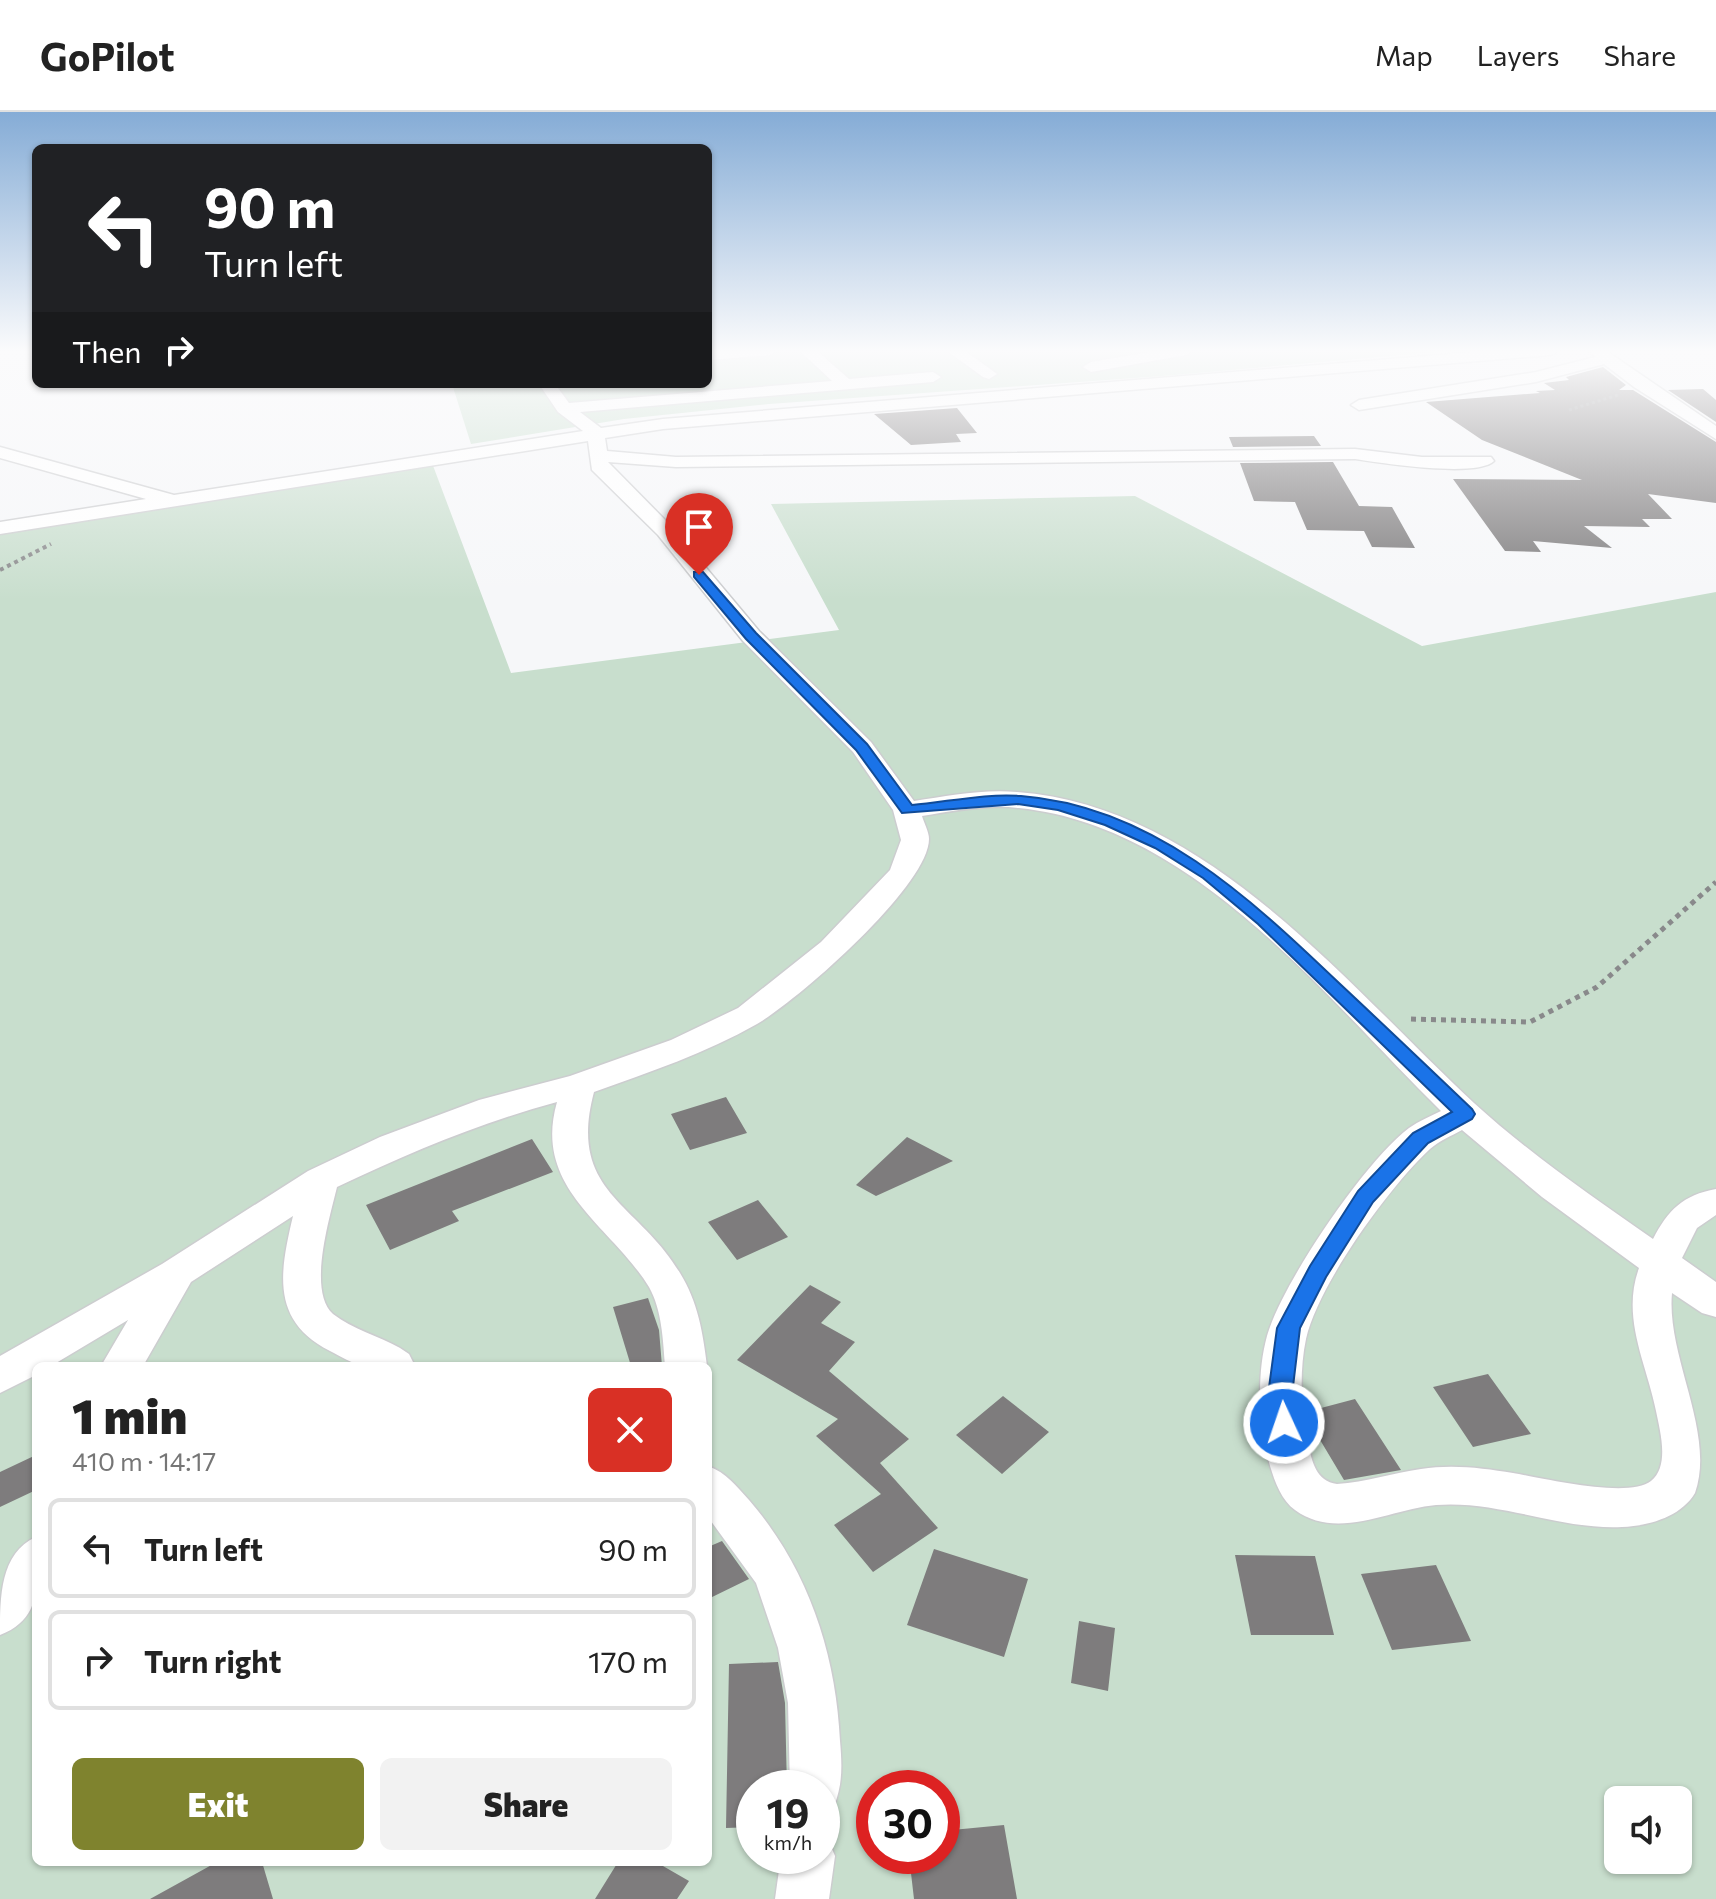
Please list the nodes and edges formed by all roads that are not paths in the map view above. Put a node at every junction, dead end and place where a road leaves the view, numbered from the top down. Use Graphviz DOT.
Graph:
graph roads {
  1 [pos="586,433"];
  2 [pos="655,433"];
  3 [pos="596,445"];
  4 [pos="0,452"];
  5 [pos="1485,461"];
  6 [pos="178,502"];
  7 [pos="0,528"];
  8 [pos="907,810"];
  9 [pos="579,1085"];
  10 [pos="1465,1114"];
  11 [pos="321,1180"];
  12 [pos="1716,1202"];
  13 [pos="1660,1263"];
  14 [pos="177,1272"];
  15 [pos="1716,1302"];
  16 [pos="124,1362"];
  17 [pos="387,1362"];
  18 [pos="686,1362"];
  19 [pos="0,1376"];
  20 [pos="712,1490"];
  21 [pos="32,1565"];
  22 [pos="0,1613"];
  23 [pos="815,1770"];
  24 [pos="805,1874"];
  25 [pos="802,1899"];
  1 -- 3 [label="street"];
  2 -- 3 [label="street"];
  3 -- 5 [label="street"];
  3 -- 6 [label="street"];
  3 -- 8 [label="street"];
  4 -- 6 [label="street"];
  6 -- 7 [label="street"];
  8 -- 9 [label="street"];
  8 -- 10 [label="street"];
  9 -- 11 [label="street"];
  9 -- 18 [label="street"];
  10 -- 13 [label="street"];
  10 -- 13 [label="street"];
  11 -- 14 [label="street"];
  11 -- 17 [label="street"];
  12 -- 13 [label="street"];
  13 -- 15 [label="street"];
  14 -- 16 [label="street"];
  14 -- 19 [label="street"];
  20 -- 23 [label="street"];
  21 -- 22 [label="street"];
  24 -- 25 [label="street"];
}
